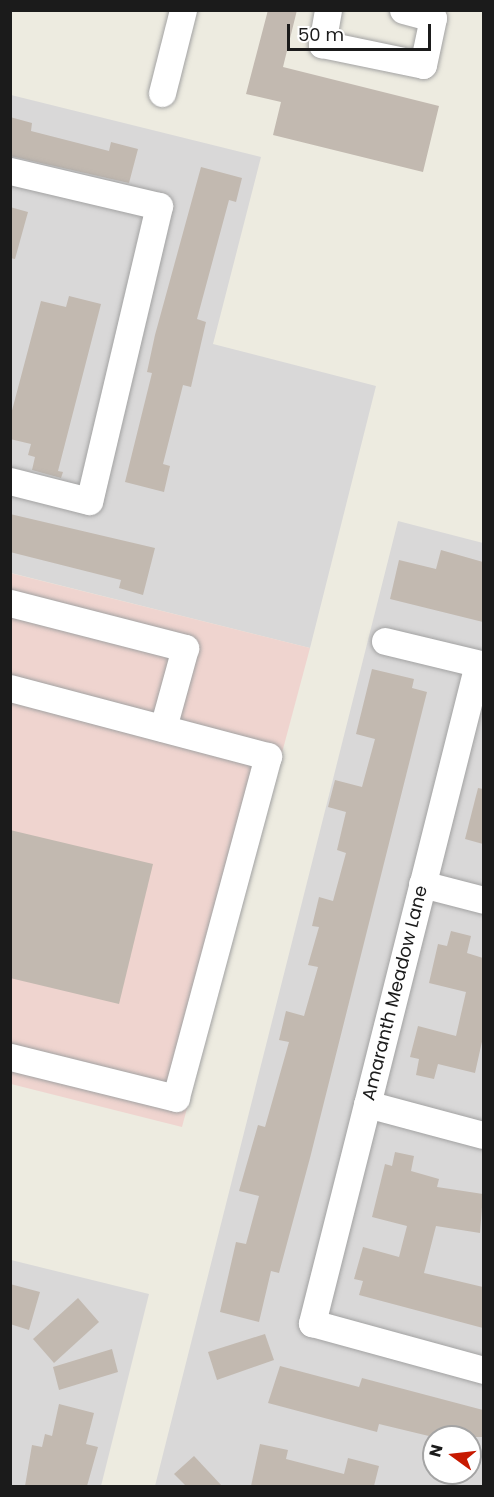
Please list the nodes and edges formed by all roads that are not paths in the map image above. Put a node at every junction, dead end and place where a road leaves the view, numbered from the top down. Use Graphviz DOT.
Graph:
graph roads {
  1 [pos="183,10"];
  2 [pos="328,10"];
  3 [pos="403,10"];
  4 [pos="434,14"];
  5 [pos="162,93"];
  6 [pos="10,171"];
  7 [pos="10,481"];
  8 [pos="10,603"];
  9 [pos="385,641"];
  10 [pos="481,665"];
  11 [pos="10,688"];
  12 [pos="163,728"];
  13 [pos="422,884"];
  14 [pos="483,900"];
  15 [pos="10,1057"];
  16 [pos="367,1104"];
  17 [pos="483,1135"];
  18 [pos="483,1370"];
  1 -- 5 [label="street"];
  2 -- 4 [label="street"];
  3 -- 4 [label="street"];
  6 -- 7 [label="street"];
  8 -- 12 [label="street"];
  9 -- 10 [label="street"];
  10 -- 13 [label="street, Amaranth Meadow Lane"];
  11 -- 12 [label="street"];
  12 -- 15 [label="street"];
  13 -- 14 [label="street"];
  13 -- 16 [label="street, Amaranth Meadow Lane"];
  16 -- 17 [label="street"];
  16 -- 18 [label="street, Amaranth Meadow Lane"];
}
